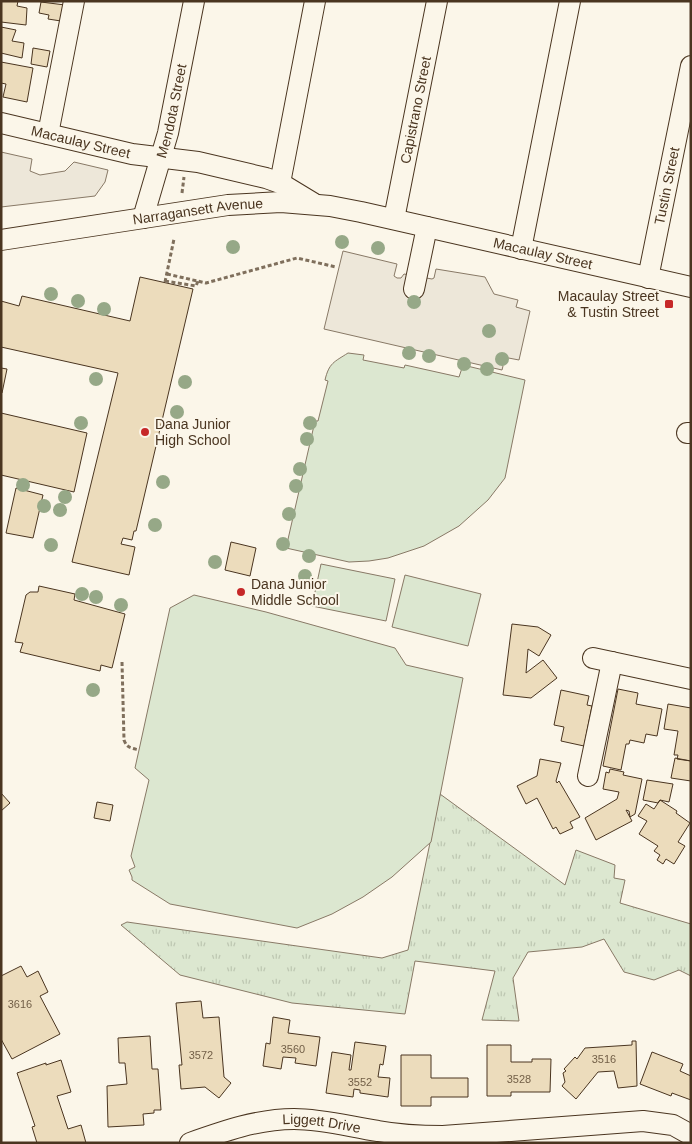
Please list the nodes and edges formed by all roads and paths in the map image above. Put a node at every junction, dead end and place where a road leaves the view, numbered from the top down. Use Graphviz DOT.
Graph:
graph roads {
  1 [pos="74,1"];
  2 [pos="194,1"];
  3 [pos="315,1"];
  4 [pos="436,1"];
  5 [pos="570,1"];
  6 [pos="691,66"];
  7 [pos="1,123"];
  8 [pos="48,134"];
  9 [pos="161,157"];
  10 [pos="185,169"];
  11 [pos="280,183"];
  12 [pos="181,198"];
  13 [pos="315,204"];
  14 [pos="143,218"];
  15 [pos="394,219"];
  16 [pos="427,227"];
  17 [pos="174,239"];
  18 [pos="1,240"];
  19 [pos="521,249"];
  20 [pos="336,267"];
  21 [pos="167,274"];
  22 [pos="648,278"];
  23 [pos="198,281"];
  24 [pos="691,286"];
  25 [pos="414,289"];
  26 [pos="122,662"];
  27 [pos="691,680"];
  28 [pos="139,750"];
  29 [pos="588,776"];
  30 [pos="691,1134"];
  31 [pos="190,1143"];
  1 -- 8 [label="street"];
  2 -- 9 [label="street, Mendota Street"];
  3 -- 11 [label="street"];
  4 -- 15 [label="street, Capistrano Street"];
  5 -- 19 [label="street"];
  6 -- 22 [label="street, Tustin Street"];
  7 -- 8 [label="street, Macaulay Street"];
  8 -- 9 [label="street, Macaulay Street"];
  9 -- 11 [label="street, Macaulay Street"];
  9 -- 14 [label="street, Mendota Street"];
  10 -- 12 [label="path"];
  11 -- 13 [label="street, Macaulay Street"];
  13 -- 14 [label="street, Narragansett Avenue"];
  13 -- 15 [label="street, Narragansett Avenue"];
  14 -- 18 [label="street, Narragansett Avenue"];
  15 -- 16 [label="street, Macaulay Street"];
  16 -- 19 [label="street, Macaulay Street"];
  16 -- 25 [label="street"];
  17 -- 21 [label="path"];
  19 -- 22 [label="street, Macaulay Street"];
  20 -- 23 [label="path"];
  21 -- 23 [label="path"];
  21 -- 23 [label="path"];
  22 -- 24 [label="street, Macaulay Street"];
  26 -- 28 [label="path"];
  27 -- 29 [label="street"];
  30 -- 31 [label="street, Liggett Drive"];
}
